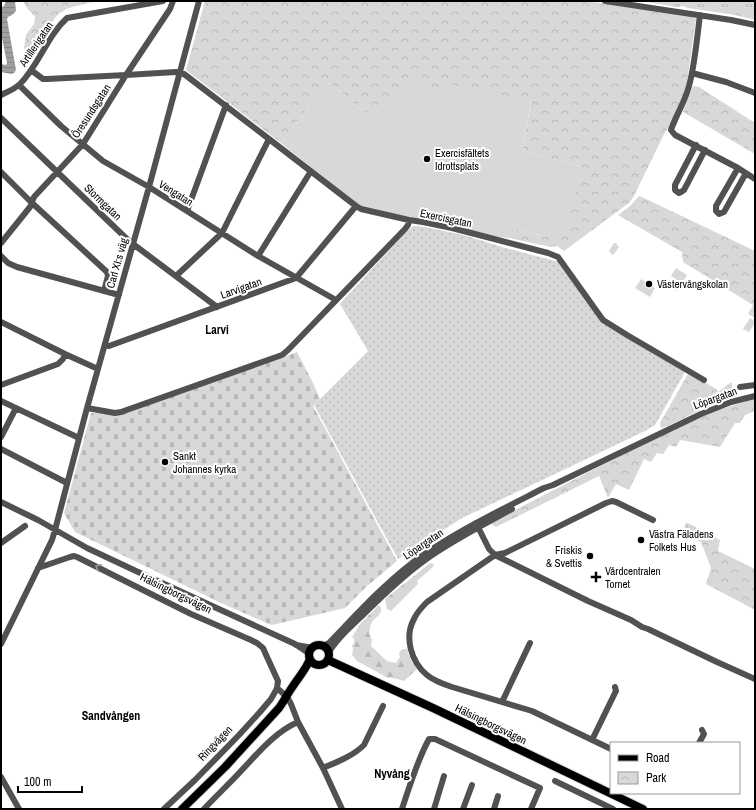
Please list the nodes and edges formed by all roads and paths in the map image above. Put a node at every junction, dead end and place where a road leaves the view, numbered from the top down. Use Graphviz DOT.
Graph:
graph roads {
  1 [pos="163,1"];
  2 [pos="173,1"];
  3 [pos="199,1"];
  4 [pos="606,1"];
  5 [pos="700,14"];
  6 [pos="755,26"];
  7 [pos="31,70"];
  8 [pos="180,73"];
  9 [pos="692,73"];
  10 [pos="126,75"];
  11 [pos="19,85"];
  12 [pos="755,93"];
  13 [pos="1,95"];
  14 [pos="226,105"];
  15 [pos="1,118"];
  16 [pos="269,138"];
  17 [pos="83,144"];
  18 [pos="696,145"];
  19 [pos="705,150"];
  20 [pos="738,168"];
  21 [pos="57,171"];
  22 [pos="311,171"];
  23 [pos="1,172"];
  24 [pos="746,173"];
  25 [pos="755,179"];
  26 [pos="149,187"];
  27 [pos="31,202"];
  28 [pos="356,206"];
  29 [pos="187,211"];
  30 [pos="409,220"];
  31 [pos="222,234"];
  32 [pos="1,243"];
  33 [pos="133,244"];
  34 [pos="1,256"];
  35 [pos="258,256"];
  36 [pos="176,276"];
  37 [pos="296,278"];
  38 [pos="104,291"];
  39 [pos="119,295"];
  40 [pos="336,300"];
  41 [pos="217,307"];
  42 [pos="1,322"];
  43 [pos="105,345"];
  44 [pos="65,354"];
  45 [pos="98,370"];
  46 [pos="704,380"];
  47 [pos="1,385"];
  48 [pos="755,385"];
  49 [pos="740,386"];
  50 [pos="755,396"];
  51 [pos="1,401"];
  52 [pos="16,408"];
  53 [pos="87,408"];
  54 [pos="1,437"];
  55 [pos="79,438"];
  56 [pos="1,450"];
  57 [pos="67,483"];
  58 [pos="1,502"];
  59 [pos="653,520"];
  60 [pos="477,525"];
  61 [pos="25,526"];
  62 [pos="55,530"];
  63 [pos="1,543"];
  64 [pos="495,555"];
  65 [pos="38,568"];
  66 [pos="1,626"];
  67 [pos="8,629"];
  68 [pos="530,643"];
  69 [pos="1,644"];
  70 [pos="327,653"];
  71 [pos="313,656"];
  72 [pos="755,679"];
  73 [pos="615,687"];
  74 [pos="277,688"];
  75 [pos="286,697"];
  76 [pos="502,702"];
  77 [pos="383,706"];
  78 [pos="298,722"];
  79 [pos="702,730"];
  80 [pos="592,740"];
  81 [pos="700,742"];
  82 [pos="610,749"];
  83 [pos="323,768"];
  84 [pos="444,776"];
  85 [pos="1,777"];
  86 [pos="556,782"];
  87 [pos="472,785"];
  88 [pos="610,793"];
  89 [pos="612,794"];
  90 [pos="498,796"];
  91 [pos="18,809"];
  92 [pos="164,809"];
  93 [pos="182,809"];
  94 [pos="204,809"];
  95 [pos="342,809"];
  96 [pos="402,809"];
  97 [pos="434,809"];
  98 [pos="463,809"];
  99 [pos="494,809"];
  100 [pos="531,809"];
  101 [pos="612,809"];
  102 [pos="643,809"];
  1 -- 7 [label="street, Artillerigatan"];
  2 -- 10 [label="street, Öresundsgatan"];
  3 -- 8 [label="street, Carl XI:s väg"];
  4 -- 5 [label="street"];
  5 -- 6 [label="street"];
  5 -- 9 [label="street"];
  7 -- 10 [label="street"];
  7 -- 11 [label="street, Artillerigatan"];
  8 -- 10 [label="street"];
  8 -- 14 [label="street, Exercisgatan"];
  8 -- 26 [label="street, Carl XI:s väg"];
  9 -- 12 [label="street"];
  9 -- 18 [label="street"];
  10 -- 17 [label="street, Öresundsgatan"];
  11 -- 13 [label="street, Artillerigatan"];
  11 -- 17 [label="street, Vengatan"];
  14 -- 16 [label="street, Exercisgatan"];
  14 -- 29 [label="street"];
  15 -- 21 [label="street, Stormgatan"];
  16 -- 22 [label="street, Exercisgatan"];
  16 -- 31 [label="street"];
  17 -- 21 [label="street, Öresundsgatan"];
  17 -- 26 [label="street, Vengatan"];
  18 -- 19 [label="street"];
  18 -- 19 [label="street"];
  19 -- 20 [label="street"];
  20 -- 24 [label="street"];
  20 -- 24 [label="street"];
  21 -- 27 [label="street, Öresundsgatan"];
  21 -- 33 [label="street, Stormgatan"];
  22 -- 28 [label="street, Exercisgatan"];
  22 -- 35 [label="street"];
  23 -- 27 [label="street"];
  24 -- 25 [label="street"];
  26 -- 29 [label="street, Vengatan"];
  26 -- 33 [label="street, Carl XI:s väg"];
  27 -- 32 [label="street, Öresundsgatan"];
  27 -- 38 [label="street"];
  28 -- 30 [label="street, Exercisgatan"];
  28 -- 37 [label="street"];
  29 -- 31 [label="street, Vengatan"];
  30 -- 40 [label="street"];
  30 -- 46 [label="street, Exercisgatan"];
  31 -- 35 [label="street, Vengatan"];
  31 -- 36 [label="street"];
  33 -- 36 [label="street, Stormgatan"];
  33 -- 39 [label="street, Carl XI:s väg"];
  34 -- 38 [label="street"];
  35 -- 37 [label="street, Vengatan"];
  36 -- 41 [label="street, Stormgatan"];
  37 -- 40 [label="street, Vengatan"];
  37 -- 41 [label="street, Larvigatan"];
  38 -- 39 [label="street"];
  39 -- 43 [label="street, Carl XI:s väg"];
  40 -- 53 [label="street"];
  41 -- 43 [label="street, Larvigatan"];
  42 -- 44 [label="street"];
  43 -- 45 [label="street, Carl XI:s väg"];
  44 -- 45 [label="street"];
  44 -- 47 [label="street"];
  45 -- 53 [label="street, Carl XI:s väg"];
  48 -- 49 [label="street"];
  50 -- 60 [label="street, Löpargatan"];
  51 -- 52 [label="street"];
  52 -- 54 [label="street"];
  52 -- 55 [label="street"];
  53 -- 55 [label="street, Carl XI:s väg"];
  55 -- 57 [label="street, Carl XI:s väg"];
  56 -- 57 [label="street"];
  57 -- 62 [label="street, Carl XI:s väg"];
  58 -- 62 [label="street, Hälsingborgsvägen"];
  59 -- 64 [label="street"];
  60 -- 64 [label="street"];
  60 -- 70 [label="street, Löpargatan"];
  61 -- 63 [label="street"];
  62 -- 65 [label="street, Carl XI:s väg"];
  62 -- 71 [label="street, Hälsingborgsvägen"];
  64 -- 72 [label="street"];
  64 -- 76 [label="street"];
  65 -- 67 [label="street, Carl XI:s väg"];
  74 -- 65 [label="street, Hälsingborgsvägen, one-way"];
  66 -- 67 [label="street"];
  67 -- 69 [label="street, Carl XI:s väg"];
  68 -- 76 [label="street"];
  70 -- 71 [label="main road"];
  70 -- 71 [label="main road"];
  70 -- 88 [label="main road, Hälsingborgsvägen"];
  71 -- 75 [label="main road"];
  73 -- 80 [label="street"];
  74 -- 75 [label="street"];
  74 -- 92 [label="street, Ringvägen"];
  75 -- 78 [label="street"];
  75 -- 93 [label="main road"];
  76 -- 80 [label="street"];
  77 -- 83 [label="street"];
  78 -- 83 [label="street"];
  78 -- 94 [label="street"];
  79 -- 81 [label="street"];
  80 -- 82 [label="street"];
  83 -- 95 [label="street"];
  84 -- 97 [label="street"];
  85 -- 91 [label="street"];
  86 -- 101 [label="street"];
  87 -- 98 [label="street"];
  89 -- 102 [label="main road, Hälsingborgsvägen"];
  90 -- 99 [label="street"];
  96 -- 100 [label="street"];
}
